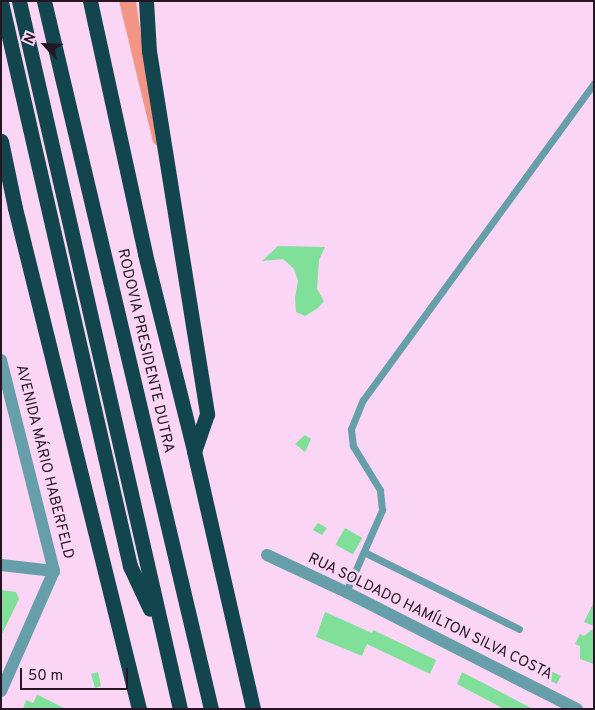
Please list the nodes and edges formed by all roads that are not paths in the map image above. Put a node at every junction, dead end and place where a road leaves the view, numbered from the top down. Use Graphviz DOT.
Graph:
graph roads {
  1 [pos="19,1"];
  2 [pos="44,1"];
  3 [pos="90,1"];
  4 [pos="146,1"];
  5 [pos="1,2"];
  6 [pos="594,83"];
  7 [pos="1,141"];
  8 [pos="1,175"];
  9 [pos="15,208"];
  10 [pos="1,360"];
  11 [pos="194,450"];
  12 [pos="364,552"];
  13 [pos="267,556"];
  14 [pos="1,565"];
  15 [pos="54,571"];
  16 [pos="346,592"];
  17 [pos="519,629"];
  18 [pos="163,638"];
  19 [pos="1,690"];
  20 [pos="139,709"];
  21 [pos="180,709"];
  22 [pos="211,709"];
  23 [pos="253,709"];
  24 [pos="577,709"];
  1 -- 18 [label="highway"];
  2 -- 22 [label="highway, RODOVIA PRESIDENTE DUTRA"];
  3 -- 11 [label="highway, RODOVIA PRESIDENTE DUTRA"];
  4 -- 11 [label="highway"];
  5 -- 18 [label="highway"];
  6 -- 12 [label="lane"];
  7 -- 9 [label="highway"];
  8 -- 9 [label="highway"];
  9 -- 20 [label="highway"];
  10 -- 15 [label="street, AVENIDA MÁRIO HABERFELD"];
  11 -- 23 [label="highway, RODOVIA PRESIDENTE DUTRA"];
  12 -- 16 [label="lane"];
  12 -- 17 [label="lane"];
  13 -- 16 [label="street, RUA SOLDADO HAMÍLTON SILVA COSTA"];
  14 -- 15 [label="street"];
  15 -- 19 [label="street"];
  16 -- 24 [label="street, RUA SOLDADO HAMÍLTON SILVA COSTA"];
  18 -- 21 [label="highway"];
}
